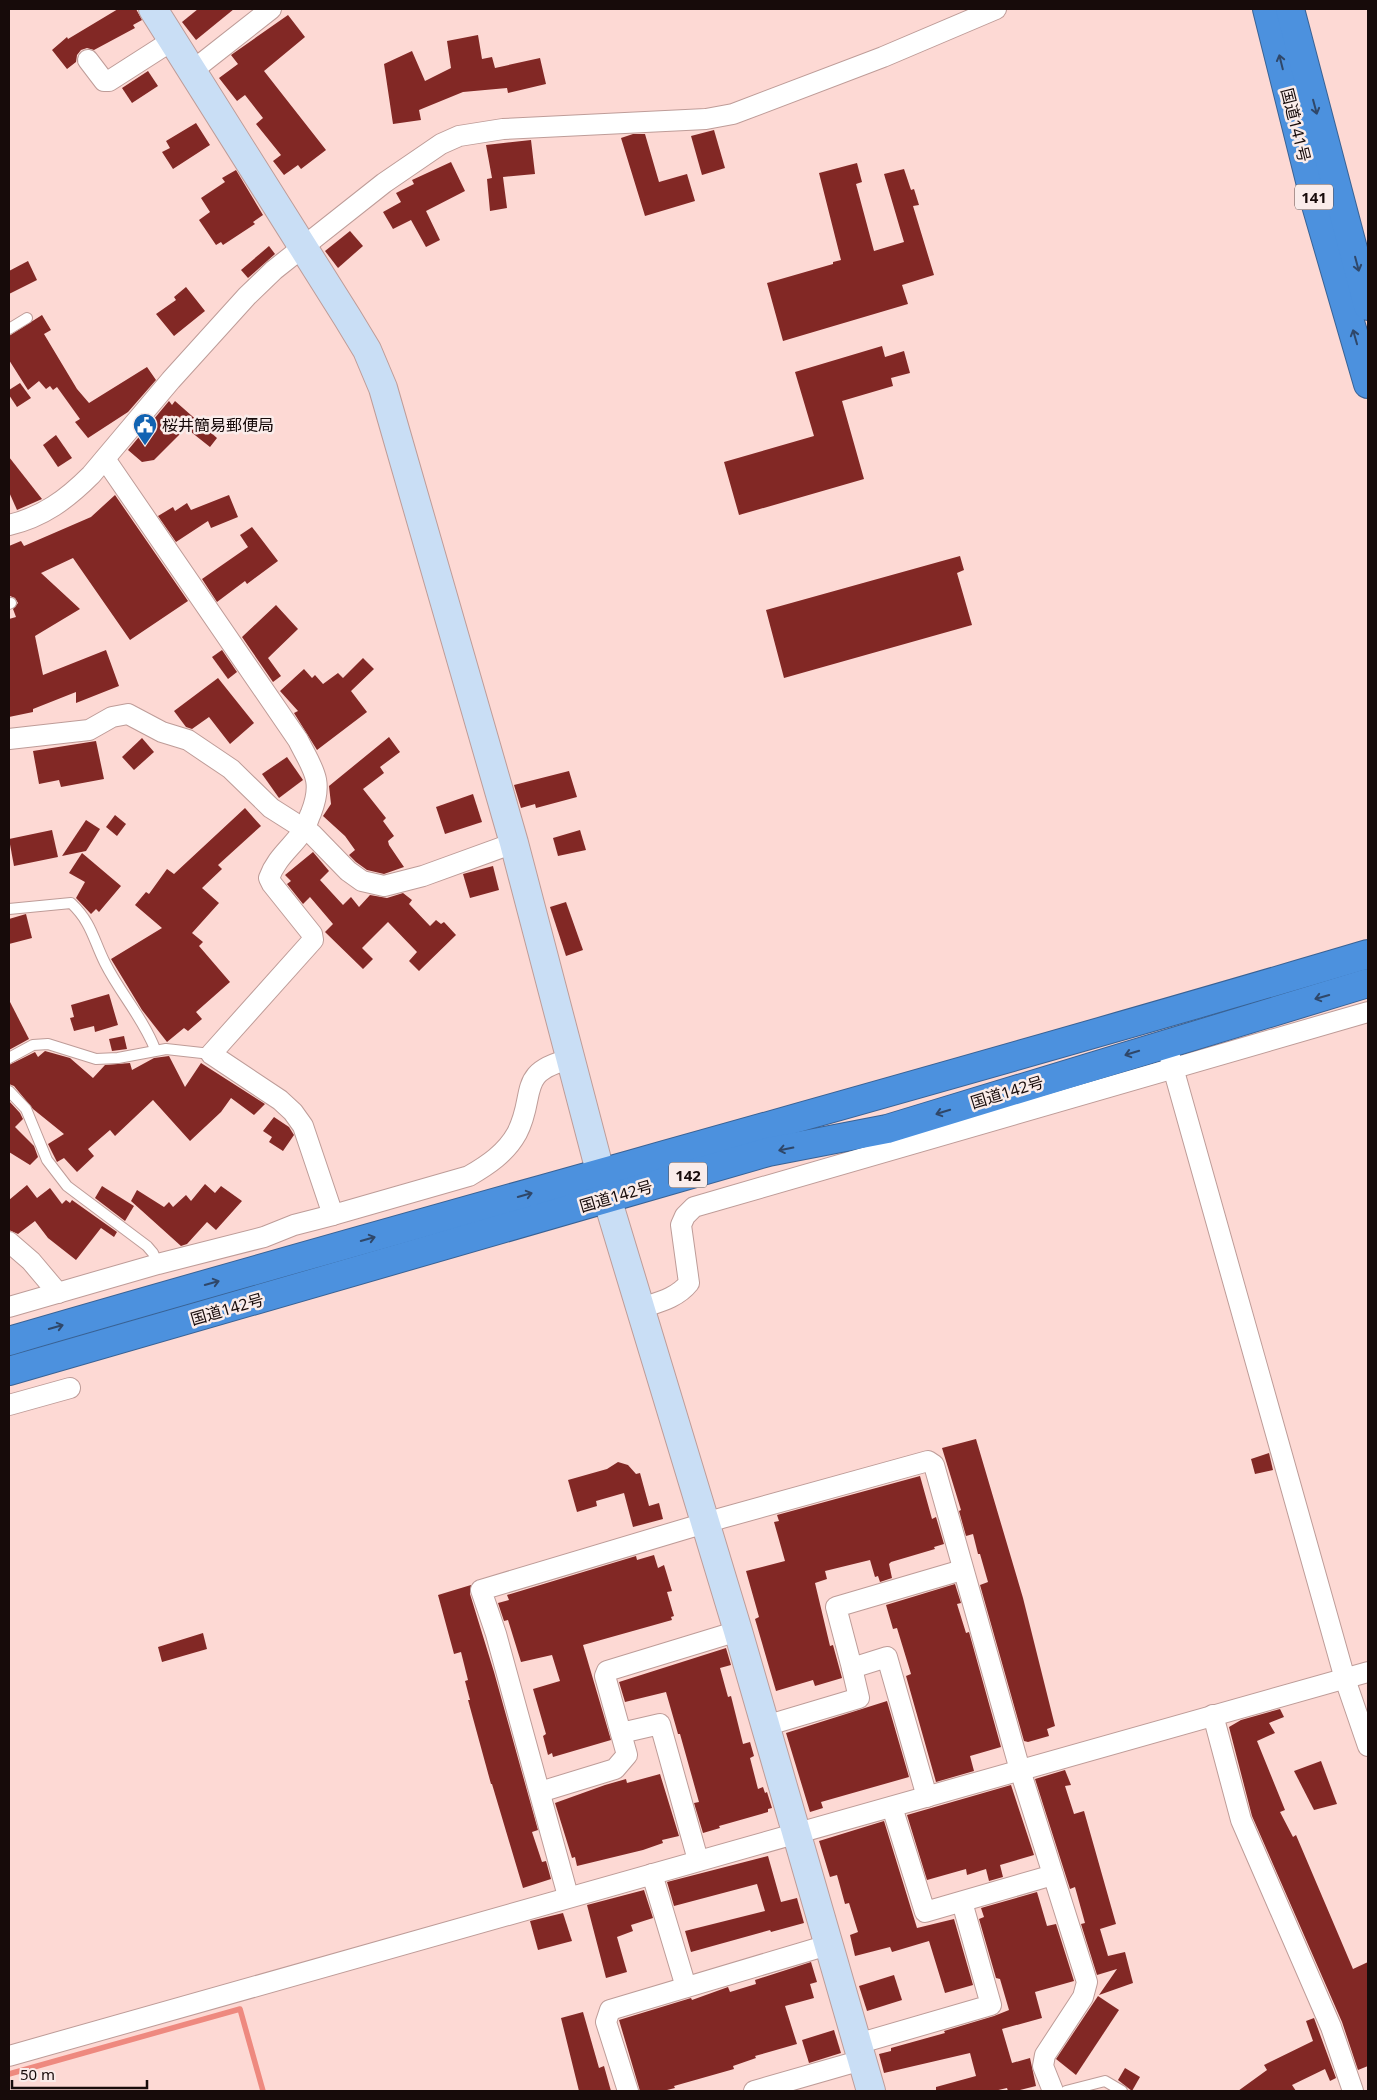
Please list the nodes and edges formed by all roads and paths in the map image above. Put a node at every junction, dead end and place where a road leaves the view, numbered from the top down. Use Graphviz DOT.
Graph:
graph roads {
  1 [pos="153,9"];
  2 [pos="271,9"];
  3 [pos="996,9"];
  4 [pos="1267,9"];
  5 [pos="1290,9"];
  6 [pos="173,40"];
  7 [pos="88,60"];
  8 [pos="192,71"];
  9 [pos="302,248"];
  10 [pos="1368,306"];
  11 [pos="27,318"];
  12 [pos="9,329"];
  13 [pos="1368,384"];
  14 [pos="105,459"];
  15 [pos="9,525"];
  16 [pos="9,739"];
  17 [pos="304,830"];
  18 [pos="514,843"];
  19 [pos="9,909"];
  20 [pos="1368,954"];
  21 [pos="1368,983"];
  22 [pos="1368,1012"];
  23 [pos="155,1050"];
  24 [pos="210,1054"];
  25 [pos="1170,1056"];
  26 [pos="9,1058"];
  27 [pos="571,1059"];
  28 [pos="9,1091"];
  29 [pos="604,1186"];
  30 [pos="333,1215"];
  31 [pos="9,1242"];
  32 [pos="158,1264"];
  33 [pos="58,1293"];
  34 [pos="9,1307"];
  35 [pos="640,1308"];
  36 [pos="9,1341"];
  37 [pos="9,1371"];
  38 [pos="70,1388"];
  39 [pos="9,1405"];
  40 [pos="705,1524"];
  41 [pos="962,1570"];
  42 [pos="738,1631"];
  43 [pos="852,1668"];
  44 [pos="1368,1672"];
  45 [pos="1345,1679"];
  46 [pos="1213,1715"];
  47 [pos="765,1726"];
  48 [pos="621,1733"];
  49 [pos="1368,1746"];
  50 [pos="1020,1770"];
  51 [pos="540,1792"];
  52 [pos="927,1796"];
  53 [pos="892,1807"];
  54 [pos="794,1833"];
  55 [pos="698,1860"];
  56 [pos="652,1874"];
  57 [pos="1053,1875"];
  58 [pos="568,1896"];
  59 [pos="962,1902"];
  60 [pos="828,1945"];
  61 [pos="686,1987"];
  62 [pos="860,2052"];
  63 [pos="9,2056"];
  64 [pos="628,2091"];
  65 [pos="754,2091"];
  66 [pos="871,2091"];
  67 [pos="1053,2091"];
  68 [pos="1066,2091"];
  69 [pos="1122,2091"];
  70 [pos="1353,2091"];
  1 -- 6 [label="street"];
  2 -- 8 [label="street"];
  3 -- 9 [label="street"];
  13 -- 4 [label="highway, 国道141号 / 141, one-way"];
  5 -- 10 [label="highway, 国道141号 / 141, one-way"];
  6 -- 7 [label="street"];
  6 -- 8 [label="street"];
  8 -- 9 [label="street"];
  9 -- 14 [label="street"];
  9 -- 18 [label="street"];
  11 -- 12 [label="lane"];
  14 -- 15 [label="street"];
  14 -- 17 [label="street"];
  16 -- 17 [label="street"];
  17 -- 18 [label="street"];
  17 -- 24 [label="street"];
  18 -- 27 [label="street"];
  19 -- 23 [label="lane"];
  20 -- 29 [label="highway, 国道142号 / 142"];
  21 -- 25 [label="highway, 国道142号 / 142, one-way"];
  22 -- 25 [label="street"];
  23 -- 24 [label="lane"];
  23 -- 26 [label="lane"];
  24 -- 30 [label="street"];
  25 -- 29 [label="highway, 国道142号 / 142, one-way"];
  25 -- 35 [label="street"];
  25 -- 45 [label="street"];
  27 -- 29 [label="street"];
  27 -- 30 [label="street"];
  28 -- 32 [label="lane"];
  29 -- 35 [label="street"];
  36 -- 29 [label="highway, 国道142号 / 142, one-way"];
  29 -- 37 [label="highway, 国道142号 / 142"];
  30 -- 32 [label="street"];
  31 -- 33 [label="street"];
  32 -- 33 [label="street"];
  33 -- 34 [label="street"];
  35 -- 40 [label="street"];
  38 -- 39 [label="street"];
  40 -- 41 [label="street"];
  40 -- 42 [label="street"];
  40 -- 51 [label="street"];
  41 -- 43 [label="street"];
  41 -- 50 [label="street"];
  42 -- 47 [label="street"];
  42 -- 48 [label="street"];
  43 -- 47 [label="street"];
  43 -- 52 [label="street"];
  44 -- 45 [label="street"];
  45 -- 46 [label="street"];
  45 -- 49 [label="street"];
  46 -- 50 [label="street"];
  46 -- 70 [label="street"];
  47 -- 54 [label="street"];
  48 -- 51 [label="street"];
  48 -- 55 [label="street"];
  50 -- 52 [label="street"];
  50 -- 57 [label="street"];
  51 -- 58 [label="street"];
  52 -- 53 [label="street"];
  53 -- 54 [label="street"];
  53 -- 59 [label="street"];
  54 -- 55 [label="street"];
  54 -- 60 [label="street"];
  55 -- 56 [label="street"];
  56 -- 58 [label="street"];
  56 -- 61 [label="street"];
  57 -- 59 [label="street"];
  57 -- 67 [label="street"];
  58 -- 63 [label="street"];
  59 -- 62 [label="street"];
  60 -- 61 [label="street"];
  60 -- 62 [label="street"];
  61 -- 64 [label="street"];
  62 -- 65 [label="street"];
  62 -- 66 [label="street"];
  68 -- 69 [label="lane"];
}
